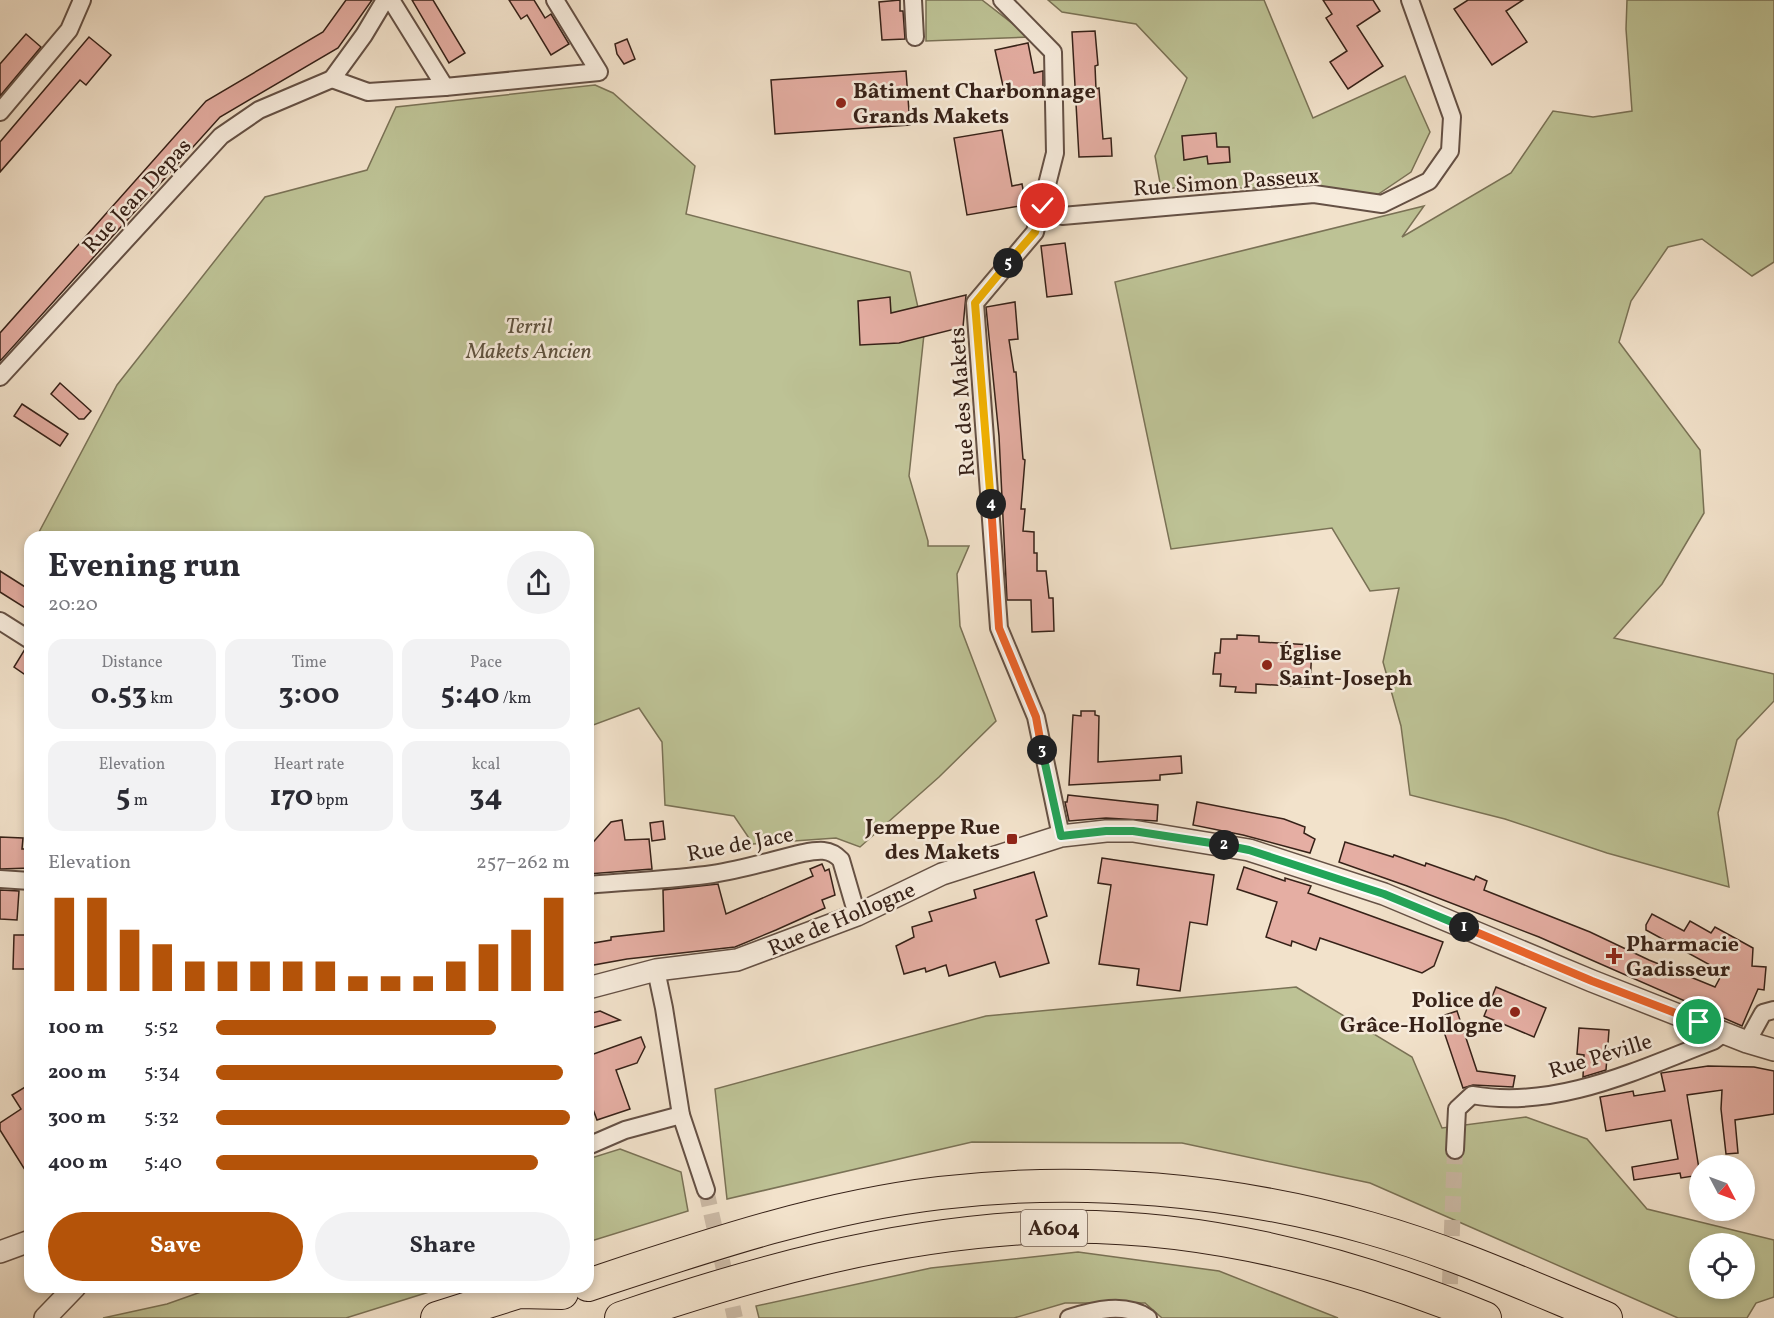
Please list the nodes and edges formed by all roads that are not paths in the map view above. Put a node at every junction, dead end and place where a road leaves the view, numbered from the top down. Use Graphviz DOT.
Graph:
graph roads {
  1 [pos="82,0"];
  2 [pos="385,0"];
  3 [pos="391,0"];
  4 [pos="555,0"];
  5 [pos="913,0"];
  6 [pos="1002,0"];
  7 [pos="1410,0"];
  8 [pos="915,38"];
  9 [pos="332,79"];
  10 [pos="445,87"];
  11 [pos="0,112"];
  12 [pos="1043,206"];
  13 [pos="0,377"];
  14 [pos="0,621"];
  15 [pos="24,636"];
  16 [pos="1061,836"];
  17 [pos="0,879"];
  18 [pos="24,881"];
  19 [pos="594,885"];
  20 [pos="857,915"];
  21 [pos="656,970"];
  22 [pos="594,986"];
  23 [pos="1774,1010"];
  24 [pos="1725,1032"];
  25 [pos="1747,1042"];
  26 [pos="1774,1050"];
  27 [pos="681,1115"];
  28 [pos="594,1143"];
  29 [pos="1455,1150"];
  30 [pos="706,1190"];
  31 [pos="24,1243"];
  32 [pos="0,1252"];
  33 [pos="594,1283"];
  34 [pos="69,1293"];
  35 [pos="516,1293"];
  36 [pos="563,1293"];
  37 [pos="45,1318"];
  38 [pos="438,1318"];
  39 [pos="491,1318"];
  40 [pos="621,1318"];
  41 [pos="1069,1318"];
  42 [pos="1148,1318"];
  43 [pos="1485,1318"];
  44 [pos="1606,1318"];
  1 -- 11 [label="street"];
  2 -- 9 [label="street"];
  3 -- 10 [label="street"];
  4 -- 10 [label="street"];
  5 -- 8 [label="street"];
  6 -- 12 [label="street, Rue des Makets"];
  7 -- 12 [label="street, Rue Simon Passeux"];
  9 -- 10 [label="street"];
  9 -- 13 [label="street, Rue Jean Depas"];
  12 -- 16 [label="street, Rue des Makets"];
  14 -- 15 [label="street"];
  16 -- 20 [label="street, Rue de Hollogne"];
  16 -- 24 [label="street, Rue de Hollogne"];
  17 -- 18 [label="street"];
  19 -- 20 [label="street, Rue de Jace"];
  20 -- 21 [label="street, Rue de Hollogne"];
  21 -- 22 [label="street, Rue de Hollogne"];
  21 -- 27 [label="street"];
  23 -- 25 [label="street"];
  24 -- 25 [label="street, Rue de Hollogne"];
  24 -- 29 [label="street, Rue Péville"];
  25 -- 26 [label="street, Rue de Hollogne"];
  27 -- 28 [label="street"];
  27 -- 30 [label="street"];
  31 -- 32 [label="street"];
  33 -- 44 [label="highway, A604"];
  34 -- 37 [label="street"];
  35 -- 38 [label="highway"];
  36 -- 39 [label="highway, A604"];
  40 -- 43 [label="highway, A604"];
  41 -- 42 [label="street"];
}
